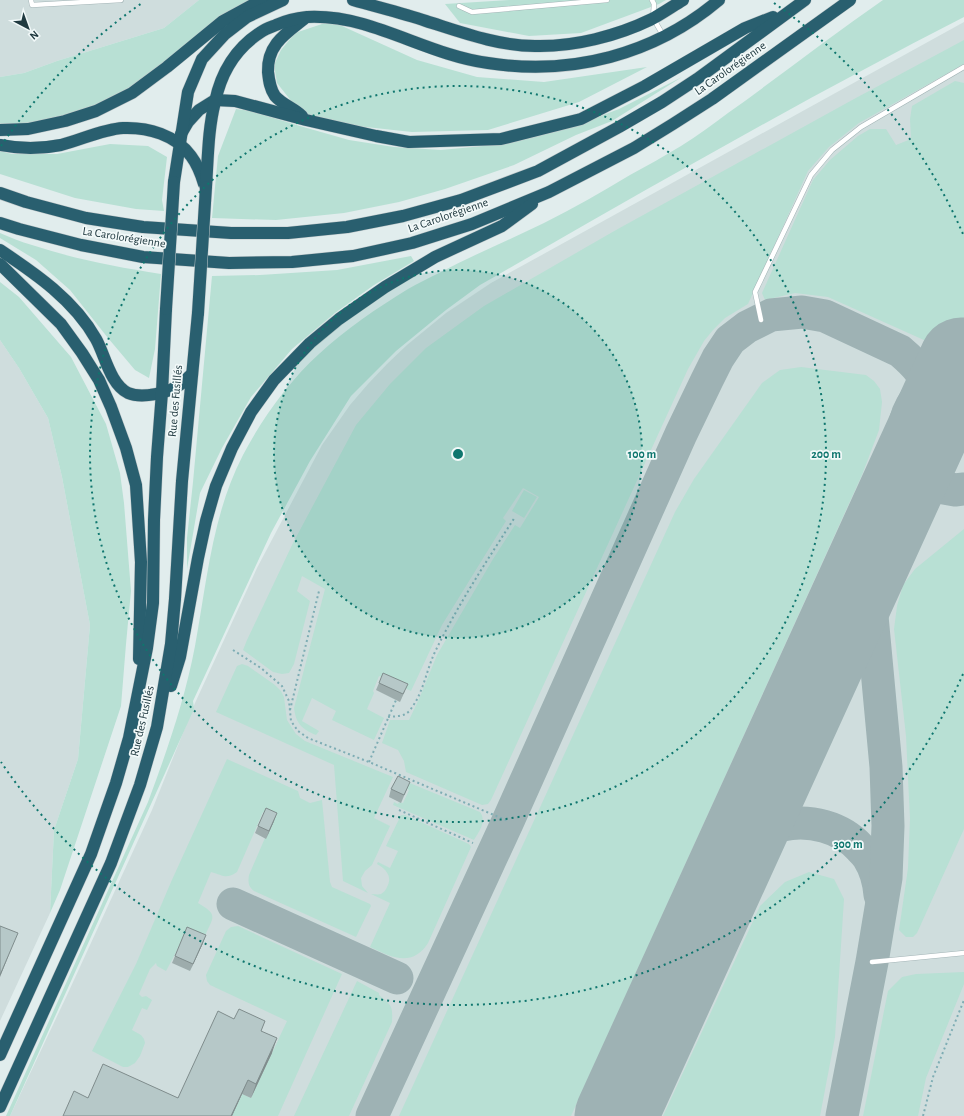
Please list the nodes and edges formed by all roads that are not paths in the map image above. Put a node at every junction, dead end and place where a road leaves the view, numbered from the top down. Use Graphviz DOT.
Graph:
graph roads {
  1 [pos="31,0"];
  2 [pos="121,0"];
  3 [pos="264,0"];
  4 [pos="283,0"];
  5 [pos="353,0"];
  6 [pos="607,0"];
  7 [pos="652,0"];
  8 [pos="683,0"];
  9 [pos="719,0"];
  10 [pos="805,0"];
  11 [pos="850,0"];
  12 [pos="459,6"];
  13 [pos="789,11"];
  14 [pos="306,17"];
  15 [pos="653,18"];
  16 [pos="664,37"];
  17 [pos="964,66"];
  18 [pos="215,100"];
  19 [pos="306,120"];
  20 [pos="0,130"];
  21 [pos="180,139"];
  22 [pos="0,145"];
  23 [pos="206,186"];
  24 [pos="549,192"];
  25 [pos="0,193"];
  26 [pos="0,223"];
  27 [pos="0,250"];
  28 [pos="0,264"];
  29 [pos="761,320"];
  30 [pos="192,374"];
  31 [pos="162,392"];
  32 [pos="138,698"];
  33 [pos="157,727"];
  34 [pos="964,953"];
  35 [pos="872,962"];
  36 [pos="0,1055"];
  37 [pos="0,1107"];
  1 -- 2 [label="lane"];
  3 -- 20 [label="highway"];
  4 -- 21 [label="highway, Rue des Fusillés"];
  5 -- 15 [label="highway"];
  6 -- 12 [label="lane"];
  7 -- 15 [label="lane"];
  8 -- 15 [label="highway"];
  9 -- 16 [label="highway, Rue des Fusillés"];
  10 -- 13 [label="highway, La Carolorégienne"];
  11 -- 24 [label="highway, La Carolorégienne"];
  13 -- 19 [label="highway"];
  13 -- 25 [label="highway, La Carolorégienne"];
  14 -- 16 [label="highway, Rue des Fusillés"];
  14 -- 18 [label="highway, Rue des Fusillés"];
  14 -- 19 [label="highway"];
  15 -- 16 [label="lane"];
  17 -- 29 [label="lane"];
  18 -- 19 [label="highway"];
  18 -- 21 [label="highway"];
  18 -- 23 [label="highway, Rue des Fusillés"];
  21 -- 22 [label="highway"];
  21 -- 23 [label="highway"];
  21 -- 31 [label="highway, Rue des Fusillés, bridge"];
  23 -- 30 [label="highway, Rue des Fusillés, bridge"];
  24 -- 26 [label="highway, La Carolorégienne"];
  24 -- 33 [label="highway"];
  27 -- 31 [label="highway"];
  28 -- 32 [label="highway"];
  30 -- 31 [label="highway"];
  30 -- 33 [label="highway, Rue des Fusillés"];
  31 -- 32 [label="highway, Rue des Fusillés"];
  32 -- 36 [label="highway, Rue des Fusillés"];
  33 -- 37 [label="highway, Rue des Fusillés"];
  34 -- 35 [label="lane"];
}
